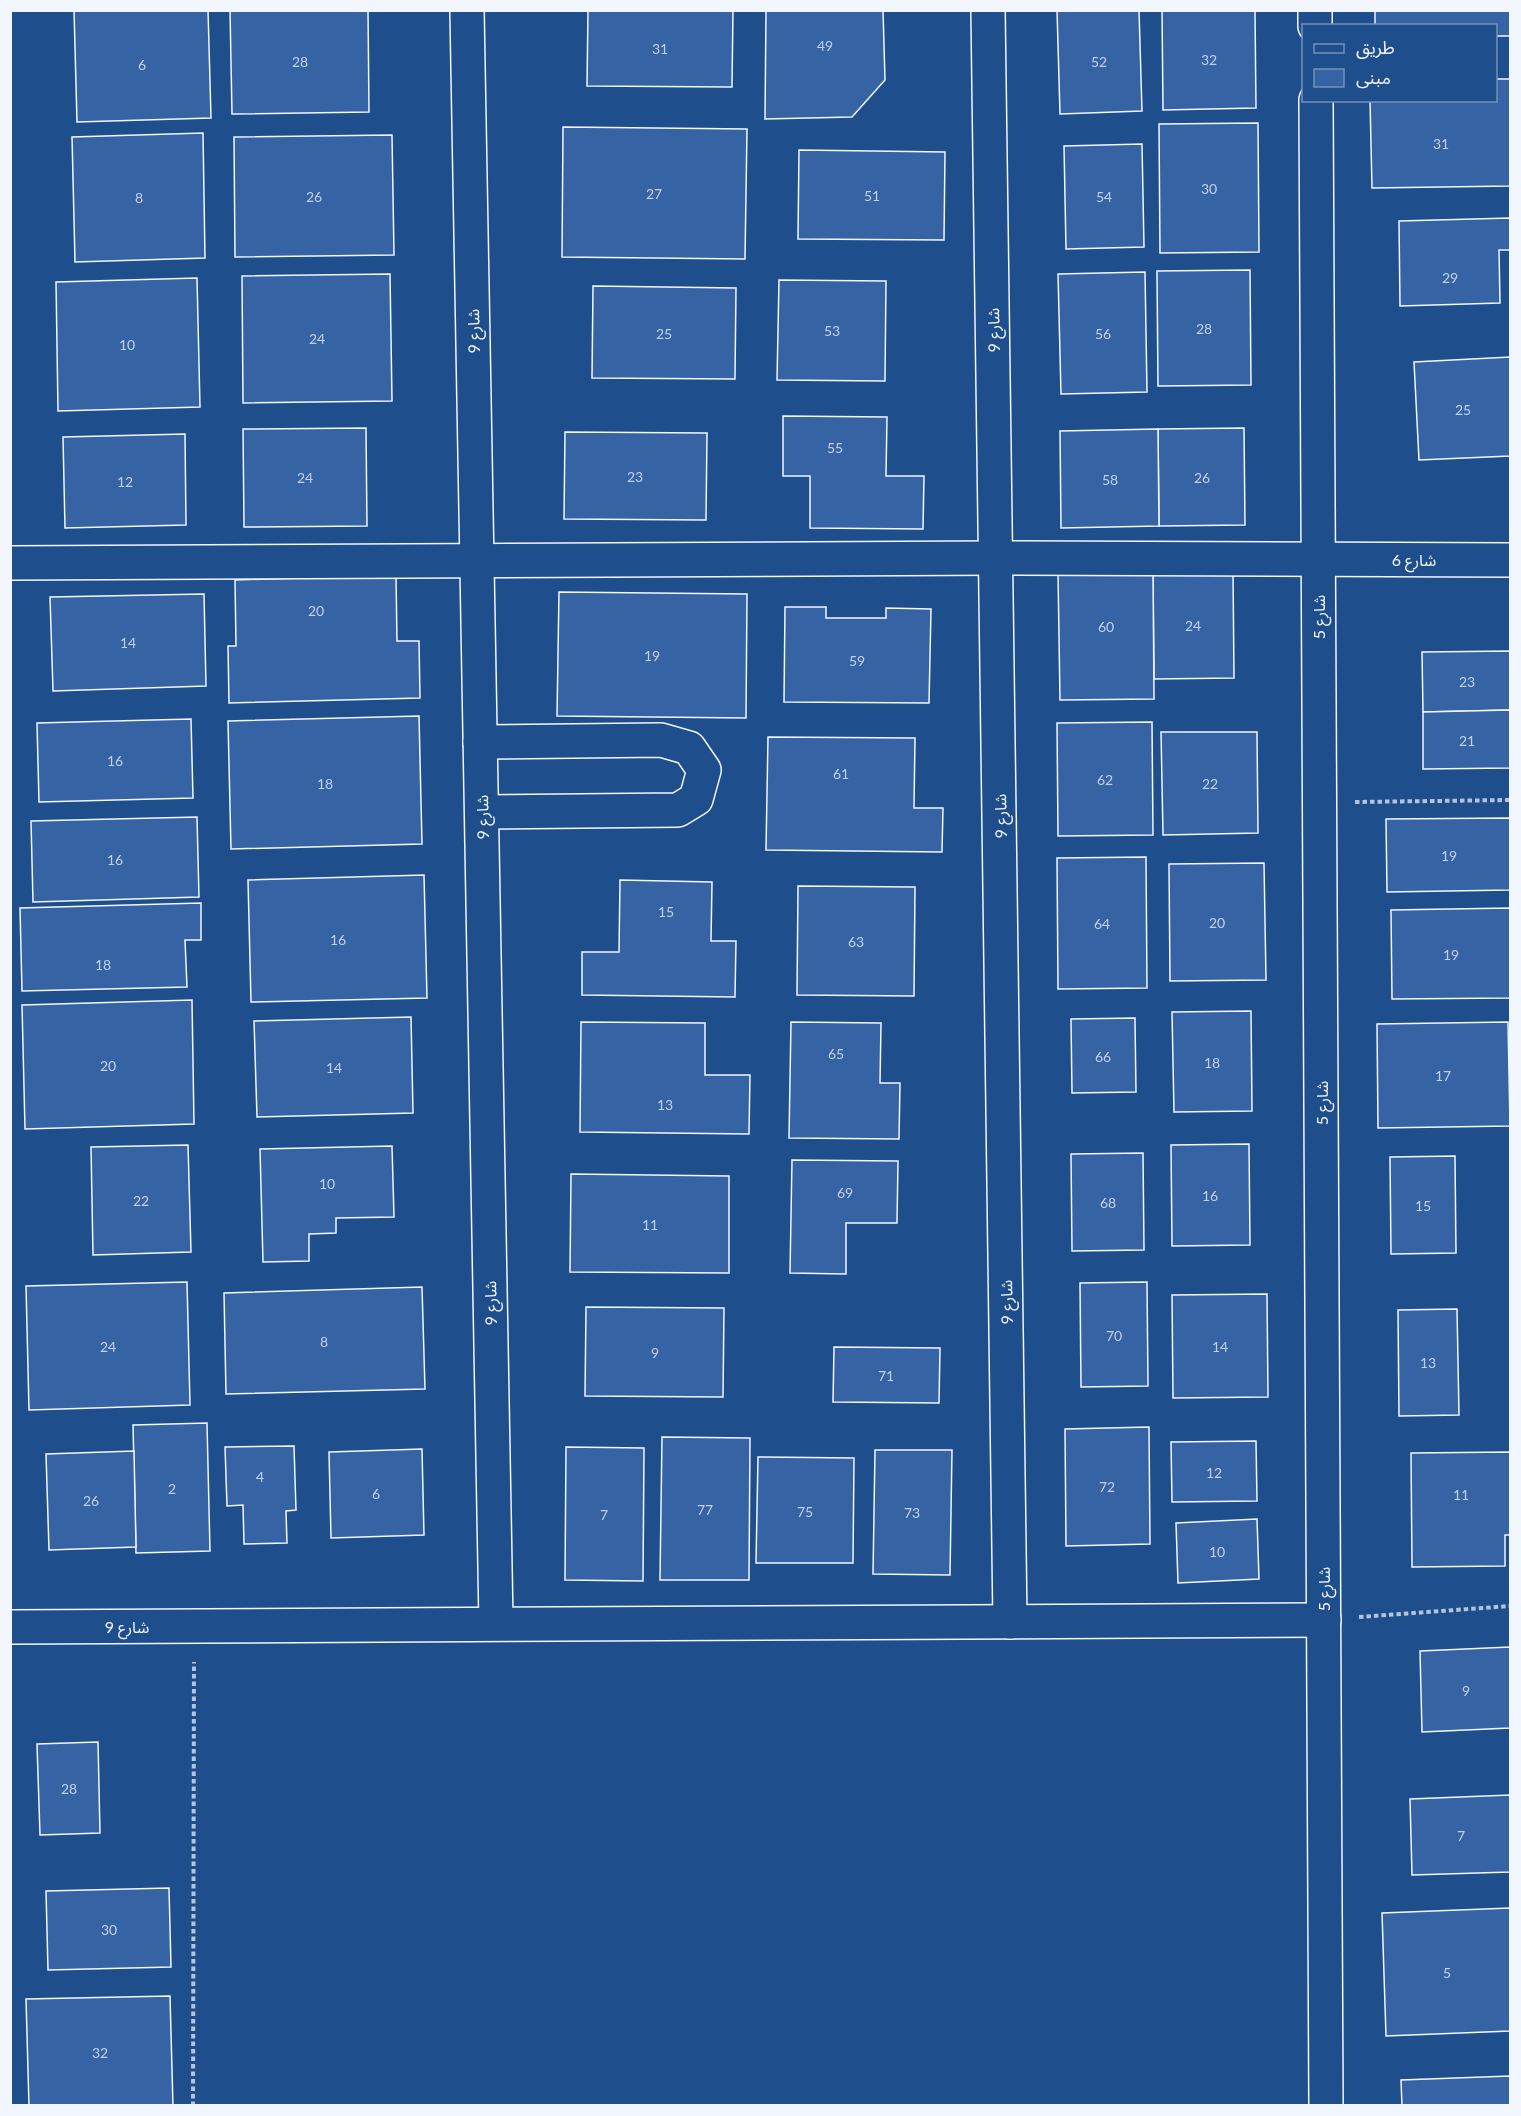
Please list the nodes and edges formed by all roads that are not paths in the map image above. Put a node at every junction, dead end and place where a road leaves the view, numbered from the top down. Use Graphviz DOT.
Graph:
graph roads {
  1 [pos="467,10"];
  2 [pos="988,10"];
  3 [pos="1316,102"];
  4 [pos="996,558"];
  5 [pos="1318,559"];
  6 [pos="1510,560"];
  7 [pos="477,561"];
  8 [pos="10,563"];
  9 [pos="480,742"];
  10 [pos="482,812"];
  11 [pos="1324,1620"];
  12 [pos="1010,1622"];
  13 [pos="496,1623"];
  14 [pos="10,1627"];
  15 [pos="1326,2106"];
  1 -- 7 [label="street, شارع 9"];
  2 -- 4 [label="street, شارع 9"];
  3 -- 5 [label="street, شارع 5"];
  4 -- 5 [label="street, شارع 6"];
  4 -- 7 [label="street, شارع 6"];
  4 -- 12 [label="street, شارع 9"];
  5 -- 6 [label="street, شارع 6"];
  5 -- 11 [label="street, شارع 5"];
  7 -- 8 [label="street, شارع 6"];
  7 -- 9 [label="street, شارع 9"];
  9 -- 10 [label="street, شارع 9"];
  9 -- 10 [label="street"];
  10 -- 13 [label="street, شارع 9"];
  11 -- 12 [label="street, شارع 9"];
  11 -- 15 [label="street, شارع 5"];
  12 -- 13 [label="street, شارع 9"];
  13 -- 14 [label="street, شارع 9"];
}
